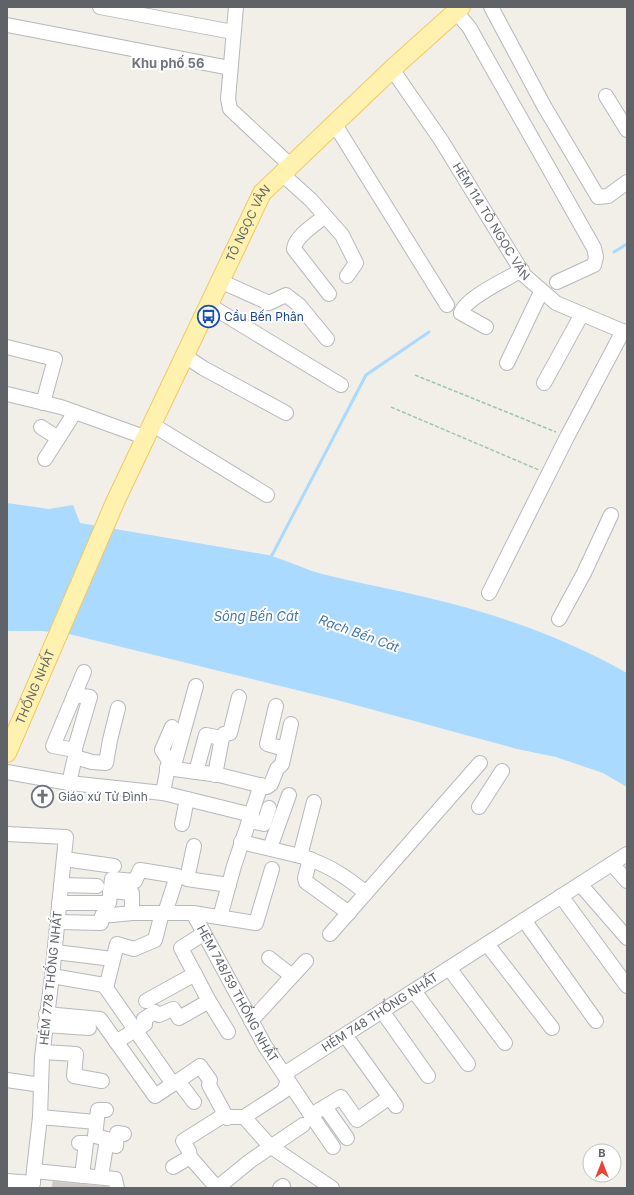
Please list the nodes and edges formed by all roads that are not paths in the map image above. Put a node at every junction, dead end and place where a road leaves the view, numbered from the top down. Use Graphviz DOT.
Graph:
graph roads {
  1 [pos="100,7"];
  2 [pos="236,7"];
  3 [pos="491,7"];
  4 [pos="459,10"];
  5 [pos="142,11"];
  6 [pos="7,25"];
  7 [pos="233,32"];
  8 [pos="230,68"];
  9 [pos="392,69"];
  10 [pos="606,96"];
  11 [pos="334,123"];
  12 [pos="627,130"];
  13 [pos="286,170"];
  14 [pos="627,182"];
  15 [pos="325,216"];
  16 [pos="522,270"];
  17 [pos="347,276"];
  18 [pos="220,281"];
  19 [pos="557,282"];
  20 [pos="541,292"];
  21 [pos="329,294"];
  22 [pos="209,305"];
  23 [pos="447,305"];
  24 [pos="582,314"];
  25 [pos="486,327"];
  26 [pos="625,332"];
  27 [pos="327,339"];
  28 [pos="7,347"];
  29 [pos="185,356"];
  30 [pos="507,363"];
  31 [pos="544,383"];
  32 [pos="341,385"];
  33 [pos="7,394"];
  34 [pos="43,403"];
  35 [pos="75,412"];
  36 [pos="286,412"];
  37 [pos="41,427"];
  38 [pos="150,432"];
  39 [pos="58,438"];
  40 [pos="45,459"];
  41 [pos="267,495"];
  42 [pos="611,515"];
  43 [pos="489,593"];
  44 [pos="559,619"];
  45 [pos="53,642"];
  46 [pos="84,672"];
  47 [pos="196,686"];
  48 [pos="74,695"];
  49 [pos="239,697"];
  50 [pos="276,706"];
  51 [pos="118,708"];
  52 [pos="291,724"];
  53 [pos="172,727"];
  54 [pos="222,738"];
  55 [pos="285,749"];
  56 [pos="7,751"];
  57 [pos="75,754"];
  58 [pos="480,763"];
  59 [pos="170,769"];
  60 [pos="502,771"];
  61 [pos="7,772"];
  62 [pos="196,772"];
  63 [pos="215,775"];
  64 [pos="69,783"];
  65 [pos="261,785"];
  66 [pos="163,793"];
  67 [pos="288,795"];
  68 [pos="187,799"];
  69 [pos="314,802"];
  70 [pos="479,807"];
  71 [pos="269,808"];
  72 [pos="251,818"];
  73 [pos="181,823"];
  74 [pos="7,834"];
  75 [pos="241,842"];
  76 [pos="194,846"];
  77 [pos="270,848"];
  78 [pos="305,857"];
  79 [pos="64,859"];
  80 [pos="619,859"];
  81 [pos="114,866"];
  82 [pos="272,869"];
  83 [pos="627,881"];
  84 [pos="580,884"];
  85 [pos="61,885"];
  86 [pos="229,885"];
  87 [pos="104,888"];
  88 [pos="366,894"];
  89 [pos="561,896"];
  90 [pos="59,903"];
  91 [pos="132,913"];
  92 [pos="164,913"];
  93 [pos="193,913"];
  94 [pos="349,913"];
  95 [pos="220,917"];
  96 [pos="524,920"];
  97 [pos="58,922"];
  98 [pos="203,934"];
  99 [pos="330,934"];
  100 [pos="627,938"];
  101 [pos="487,944"];
  102 [pos="55,952"];
  103 [pos="269,958"];
  104 [pos="113,959"];
  105 [pos="306,961"];
  106 [pos="449,968"];
  107 [pos="195,974"];
  108 [pos="52,976"];
  109 [pos="292,976"];
  110 [pos="627,986"];
  111 [pos="108,991"];
  112 [pos="414,991"];
  113 [pos="146,1001"];
  114 [pos="209,1001"];
  115 [pos="382,1011"];
  116 [pos="46,1020"];
  117 [pos="251,1020"];
  118 [pos="596,1021"];
  119 [pos="102,1022"];
  120 [pos="89,1028"];
  121 [pos="552,1028"];
  122 [pos="135,1030"];
  123 [pos="228,1032"];
  124 [pos="345,1035"];
  125 [pos="116,1042"];
  126 [pos="505,1043"];
  127 [pos="43,1052"];
  128 [pos="468,1064"];
  129 [pos="428,1076"];
  130 [pos="286,1077"];
  131 [pos="7,1080"];
  132 [pos="102,1081"];
  133 [pos="176,1082"];
  134 [pos="41,1085"];
  135 [pos="194,1102"];
  136 [pos="325,1107"];
  137 [pos="106,1110"];
  138 [pos="40,1117"];
  139 [pos="244,1117"];
  140 [pos="226,1118"];
  141 [pos="307,1120"];
  142 [pos="96,1122"];
  143 [pos="124,1134"];
  144 [pos="347,1138"];
  145 [pos="79,1142"];
  146 [pos="106,1144"];
  147 [pos="270,1146"];
  148 [pos="333,1147"];
  149 [pos="190,1157"];
  150 [pos="173,1167"];
  151 [pos="82,1176"];
  152 [pos="101,1177"];
  153 [pos="7,1181"];
  154 [pos="33,1181"];
  155 [pos="116,1188"];
  156 [pos="217,1188"];
  157 [pos="332,1188"];
  1 -- 5 [label="street"];
  2 -- 7 [label="street"];
  3 -- 14 [label="street"];
  4 -- 9 [label="main road, TÔ NGỌC VÂN"];
  4 -- 19 [label="street"];
  5 -- 7 [label="street"];
  6 -- 8 [label="street"];
  7 -- 8 [label="street"];
  8 -- 13 [label="street"];
  9 -- 11 [label="main road, TÔ NGỌC VÂN"];
  9 -- 16 [label="street, HẺM 114 TÔ NGỌC VÂN"];
  10 -- 12 [label="street"];
  11 -- 13 [label="main road, TÔ NGỌC VÂN"];
  11 -- 23 [label="street"];
  13 -- 15 [label="street"];
  13 -- 18 [label="main road, TÔ NGỌC VÂN"];
  15 -- 17 [label="street"];
  15 -- 21 [label="street"];
  16 -- 20 [label="street, HẺM 114 TÔ NGỌC VÂN"];
  16 -- 25 [label="street"];
  18 -- 22 [label="main road, TÔ NGỌC VÂN"];
  18 -- 27 [label="street"];
  20 -- 24 [label="street, HẺM 114 TÔ NGỌC VÂN"];
  20 -- 30 [label="street"];
  22 -- 29 [label="main road, TÔ NGỌC VÂN"];
  22 -- 32 [label="street"];
  24 -- 26 [label="street, HẺM 114 TÔ NGỌC VÂN"];
  24 -- 31 [label="street"];
  26 -- 43 [label="street"];
  28 -- 34 [label="street"];
  29 -- 36 [label="street"];
  29 -- 38 [label="main road, TÔ NGỌC VÂN"];
  33 -- 34 [label="street"];
  34 -- 35 [label="street"];
  35 -- 38 [label="street"];
  35 -- 39 [label="street"];
  37 -- 39 [label="street"];
  38 -- 41 [label="street"];
  38 -- 45 [label="main road, TÔ NGỌC VÂN"];
  39 -- 40 [label="street"];
  42 -- 44 [label="street"];
  45 -- 56 [label="main road, THỐNG NHẤT"];
  46 -- 48 [label="street"];
  47 -- 59 [label="street"];
  48 -- 57 [label="street"];
  48 -- 57 [label="street"];
  49 -- 54 [label="street"];
  50 -- 55 [label="street"];
  51 -- 57 [label="street"];
  52 -- 55 [label="street"];
  53 -- 59 [label="street"];
  54 -- 62 [label="street"];
  54 -- 63 [label="street"];
  55 -- 65 [label="street"];
  57 -- 64 [label="street"];
  58 -- 88 [label="street"];
  59 -- 62 [label="street"];
  59 -- 66 [label="street"];
  60 -- 70 [label="street"];
  61 -- 64 [label="street"];
  62 -- 63 [label="street"];
  63 -- 65 [label="street"];
  64 -- 66 [label="street"];
  65 -- 72 [label="street"];
  66 -- 68 [label="street"];
  67 -- 77 [label="street"];
  68 -- 72 [label="street"];
  68 -- 73 [label="street"];
  69 -- 78 [label="street"];
  71 -- 72 [label="street"];
  72 -- 75 [label="street"];
  74 -- 79 [label="street, HẺM 778 THỐNG NHẤT"];
  75 -- 77 [label="street"];
  75 -- 86 [label="street"];
  76 -- 86 [label="street"];
  77 -- 78 [label="street"];
  78 -- 88 [label="street"];
  78 -- 94 [label="street"];
  79 -- 81 [label="street"];
  79 -- 85 [label="street, HẺM 778 THỐNG NHẤT"];
  80 -- 83 [label="street"];
  80 -- 84 [label="street, HẺM 748 THỐNG NHẤT"];
  82 -- 95 [label="street"];
  84 -- 89 [label="street, HẺM 748 THỐNG NHẤT"];
  84 -- 100 [label="street"];
  85 -- 87 [label="street"];
  85 -- 90 [label="street, HẺM 778 THỐNG NHẤT"];
  86 -- 95 [label="street"];
  87 -- 90 [label="street"];
  87 -- 91 [label="street"];
  87 -- 92 [label="street"];
  88 -- 94 [label="street"];
  89 -- 96 [label="street, HẺM 748 THỐNG NHẤT"];
  89 -- 110 [label="street"];
  90 -- 97 [label="street, HẺM 778 THỐNG NHẤT"];
  91 -- 92 [label="street"];
  91 -- 97 [label="street"];
  92 -- 93 [label="street"];
  92 -- 104 [label="street"];
  93 -- 95 [label="street"];
  93 -- 98 [label="street, HẺM 748/59 THỐNG NHẤT"];
  94 -- 99 [label="street"];
  96 -- 101 [label="street, HẺM 748 THỐNG NHẤT"];
  96 -- 118 [label="street"];
  97 -- 102 [label="street, HẺM 778 THỐNG NHẤT"];
  98 -- 107 [label="street"];
  98 -- 117 [label="street, HẺM 748/59 THỐNG NHẤT"];
  101 -- 106 [label="street, HẺM 748 THỐNG NHẤT"];
  101 -- 121 [label="street"];
  102 -- 104 [label="street"];
  102 -- 108 [label="street, HẺM 778 THỐNG NHẤT"];
  103 -- 109 [label="street"];
  104 -- 111 [label="street"];
  105 -- 109 [label="street"];
  106 -- 112 [label="street, HẺM 748 THỐNG NHẤT"];
  106 -- 126 [label="street"];
  107 -- 113 [label="street"];
  107 -- 114 [label="street"];
  108 -- 111 [label="street"];
  108 -- 116 [label="street, HẺM 778 THỐNG NHẤT"];
  109 -- 117 [label="street"];
  111 -- 119 [label="street"];
  111 -- 122 [label="street"];
  112 -- 115 [label="street, HẺM 748 THỐNG NHẤT"];
  112 -- 128 [label="street"];
  114 -- 122 [label="street"];
  114 -- 123 [label="street"];
  115 -- 124 [label="street, HẺM 748 THỐNG NHẤT"];
  115 -- 129 [label="street"];
  116 -- 119 [label="street"];
  116 -- 120 [label="street"];
  116 -- 127 [label="street, HẺM 778 THỐNG NHẤT"];
  117 -- 130 [label="street, HẺM 748/59 THỐNG NHẤT"];
  119 -- 125 [label="street"];
  122 -- 125 [label="street"];
  122 -- 133 [label="street"];
  124 -- 130 [label="street, HẺM 748 THỐNG NHẤT"];
  124 -- 136 [label="street"];
  125 -- 133 [label="street"];
  127 -- 132 [label="street"];
  127 -- 134 [label="street, HẺM 778 THỐNG NHẤT"];
  130 -- 139 [label="street, HẺM 748 THỐNG NHẤT"];
  130 -- 141 [label="street, HẺM 748/59 THỐNG NHẤT"];
  131 -- 134 [label="street"];
  133 -- 135 [label="street"];
  133 -- 140 [label="street"];
  134 -- 138 [label="street, HẺM 778 THỐNG NHẤT"];
  136 -- 141 [label="street"];
  136 -- 144 [label="street"];
  137 -- 142 [label="street"];
  138 -- 142 [label="street"];
  138 -- 154 [label="street, HẺM 778 THỐNG NHẤT"];
  139 -- 140 [label="street"];
  139 -- 147 [label="street"];
  140 -- 149 [label="street"];
  141 -- 147 [label="street"];
  141 -- 148 [label="street, HẺM 748/59 THỐNG NHẤT"];
  142 -- 146 [label="street"];
  143 -- 146 [label="street"];
  145 -- 151 [label="street"];
  146 -- 152 [label="street"];
  147 -- 156 [label="street"];
  147 -- 157 [label="street"];
  149 -- 150 [label="street"];
  149 -- 156 [label="street"];
  151 -- 152 [label="street"];
  151 -- 154 [label="street"];
  152 -- 155 [label="street"];
  153 -- 154 [label="street"];
}
